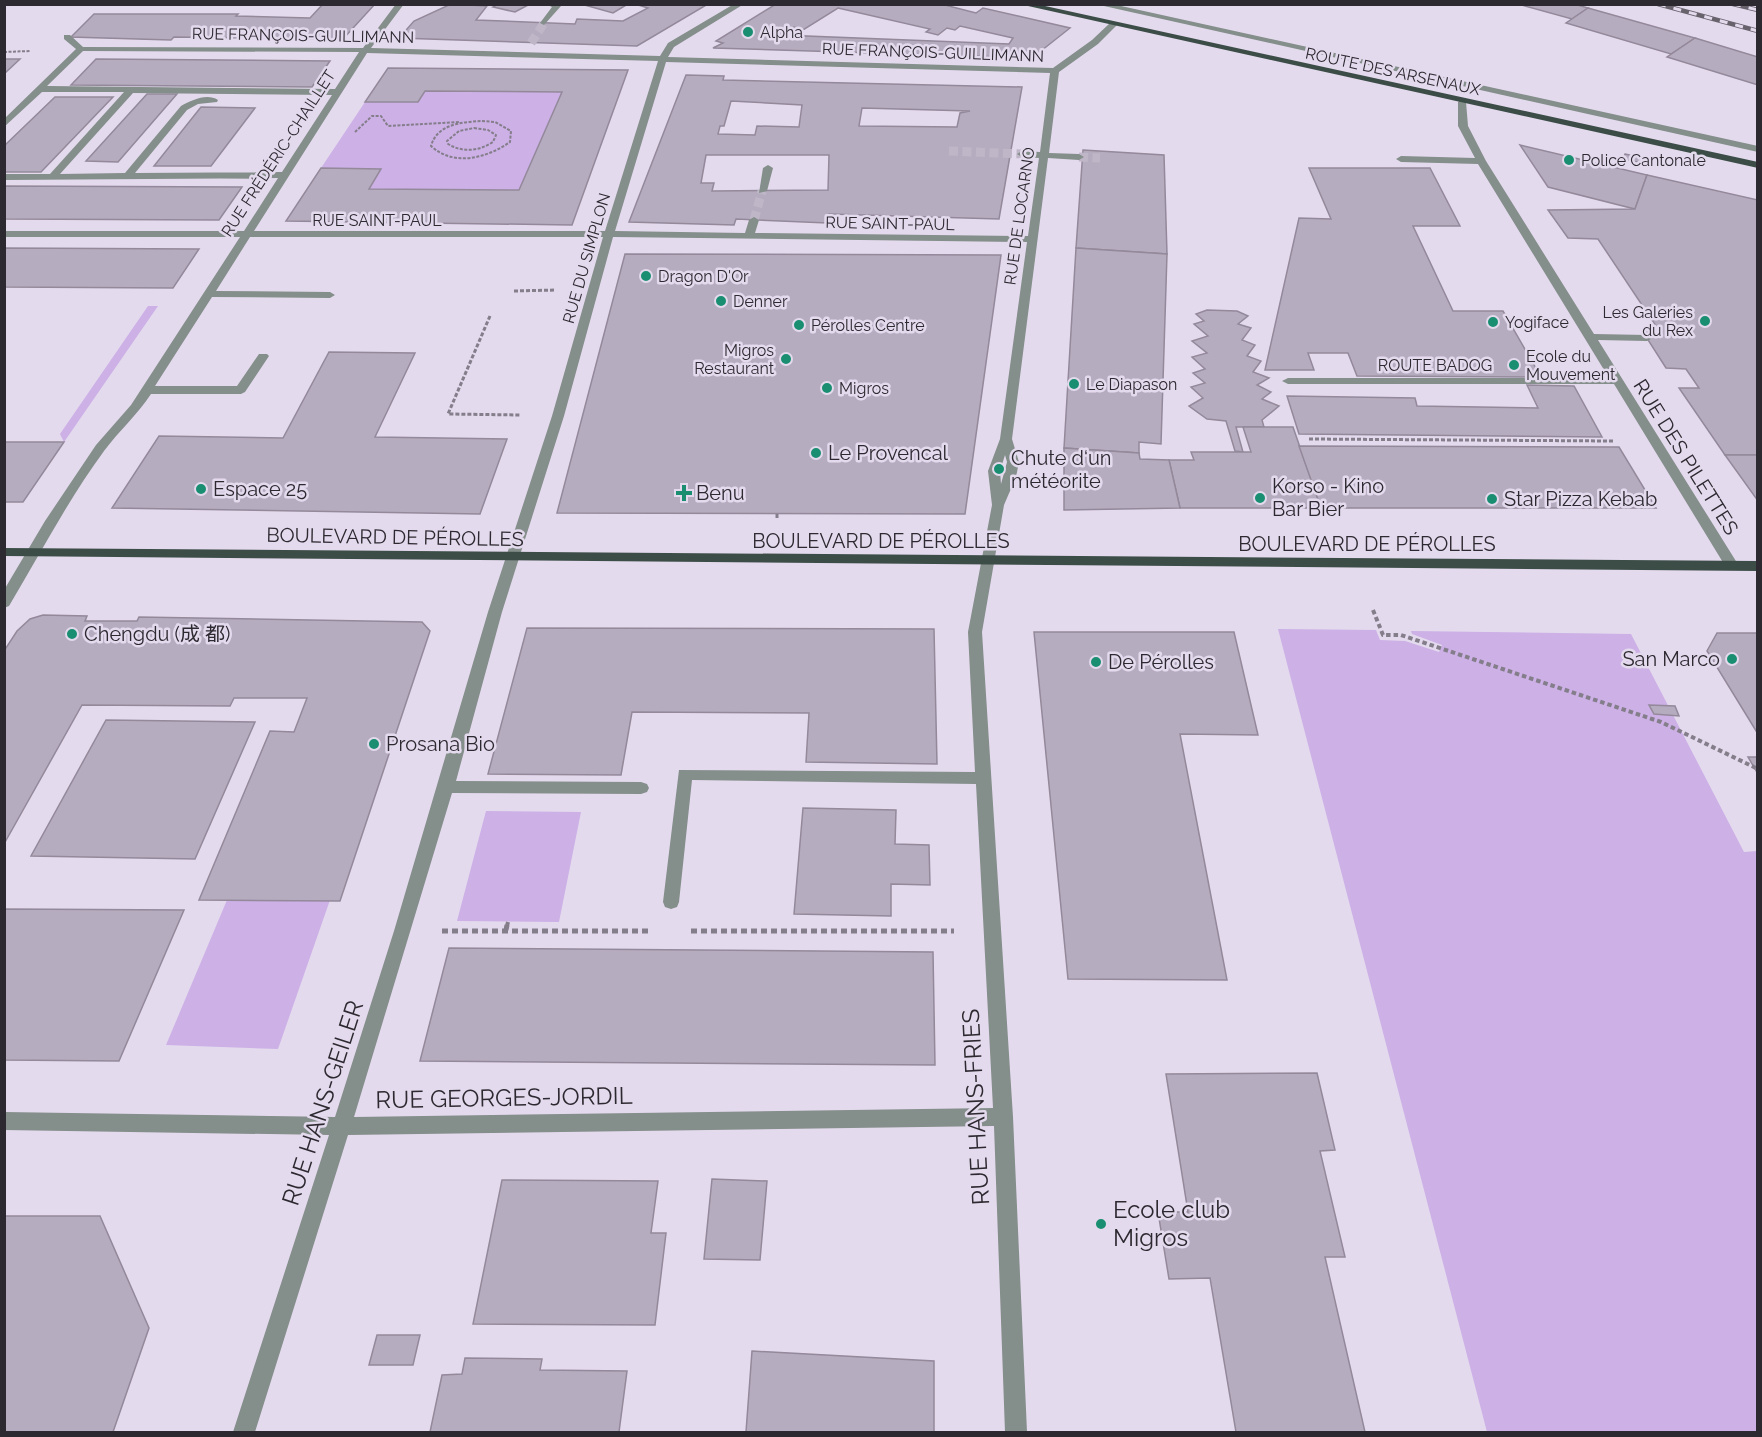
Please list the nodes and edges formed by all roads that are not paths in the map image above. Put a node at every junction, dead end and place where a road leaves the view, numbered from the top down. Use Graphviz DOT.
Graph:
graph roads {
  1 [pos="400,4"];
  2 [pos="550,4"];
  3 [pos="740,4"];
  4 [pos="1023,4"];
  5 [pos="1099,4"];
  6 [pos="544,23"];
  7 [pos="1113,25"];
  8 [pos="67,37"];
  9 [pos="531,43"];
  10 [pos="81,49"];
  11 [pos="364,50"];
  12 [pos="523,54"];
  13 [pos="663,58"];
  14 [pos="1055,70"];
  15 [pos="39,89"];
  16 [pos="131,90"];
  17 [pos="337,92"];
  18 [pos="215,100"];
  19 [pos="1462,102"];
  20 [pos="4,124"];
  21 [pos="1758,149"];
  22 [pos="1022,154"];
  23 [pos="1079,157"];
  24 [pos="1043,159"];
  25 [pos="1401,159"];
  26 [pos="1481,160"];
  27 [pos="1758,165"];
  28 [pos="768,168"];
  29 [pos="283,175"];
  30 [pos="129,176"];
  31 [pos="4,177"];
  32 [pos="52,177"];
  33 [pos="762,190"];
  34 [pos="754,220"];
  35 [pos="4,234"];
  36 [pos="609,234"];
  37 [pos="244,236"];
  38 [pos="749,236"];
  39 [pos="1031,240"];
  40 [pos="208,294"];
  41 [pos="330,295"];
  42 [pos="1590,337"];
  43 [pos="1647,338"];
  44 [pos="263,356"];
  45 [pos="1288,381"];
  46 [pos="1617,381"];
  47 [pos="147,390"];
  48 [pos="1006,439"];
  49 [pos="998,505"];
  50 [pos="4,552"];
  51 [pos="34,552"];
  52 [pos="512,557"];
  53 [pos="987,562"];
  54 [pos="1732,566"];
  55 [pos="1758,566"];
  56 [pos="4,603"];
  57 [pos="982,778"];
  58 [pos="446,787"];
  59 [pos="641,788"];
  60 [pos="671,902"];
  61 [pos="1003,1117"];
  62 [pos="4,1120"];
  63 [pos="342,1126"];
  64 [pos="244,1432"];
  65 [pos="1016,1432"];
  1 -- 11 [label="street, RUE FRÉDÉRIC-CHAILLET"];
  2 -- 6 [label="street"];
  3 -- 13 [label="street, RUE DU SIMPLON"];
  4 -- 7 [label="main road, ROUTE DES ARSENAUX"];
  5 -- 21 [label="street"];
  7 -- 14 [label="street"];
  7 -- 19 [label="main road, ROUTE DES ARSENAUX"];
  8 -- 10 [label="street"];
  9 -- 12 [label="street"];
  10 -- 11 [label="street, RUE FRANÇOIS-GUILLIMANN"];
  10 -- 15 [label="street"];
  11 -- 12 [label="street, RUE FRANÇOIS-GUILLIMANN"];
  11 -- 17 [label="street, RUE FRÉDÉRIC-CHAILLET"];
  12 -- 13 [label="street, RUE FRANÇOIS-GUILLIMANN"];
  13 -- 14 [label="street, RUE FRANÇOIS-GUILLIMANN"];
  13 -- 36 [label="street, RUE DU SIMPLON"];
  14 -- 24 [label="street, RUE DE LOCARNO"];
  15 -- 16 [label="street"];
  15 -- 20 [label="street"];
  16 -- 17 [label="street"];
  16 -- 32 [label="street"];
  17 -- 29 [label="street, RUE FRÉDÉRIC-CHAILLET"];
  18 -- 30 [label="street"];
  19 -- 26 [label="street, RUE DES PILETTES"];
  19 -- 27 [label="main road, ROUTE DES ARSENAUX"];
  22 -- 24 [label="street"];
  23 -- 24 [label="street"];
  24 -- 39 [label="street, RUE DE LOCARNO"];
  25 -- 26 [label="street"];
  26 -- 42 [label="street, RUE DES PILETTES"];
  28 -- 33 [label="street"];
  29 -- 30 [label="street"];
  29 -- 37 [label="street, RUE FRÉDÉRIC-CHAILLET"];
  30 -- 32 [label="street"];
  31 -- 32 [label="street"];
  34 -- 38 [label="street"];
  35 -- 37 [label="street, RUE SAINT-PAUL"];
  36 -- 37 [label="street, RUE SAINT-PAUL"];
  36 -- 38 [label="street, RUE SAINT-PAUL"];
  36 -- 52 [label="street, RUE DU SIMPLON"];
  37 -- 40 [label="street, RUE FRÉDÉRIC-CHAILLET"];
  38 -- 39 [label="street, RUE SAINT-PAUL"];
  39 -- 48 [label="street, RUE DE LOCARNO"];
  40 -- 41 [label="street"];
  40 -- 47 [label="street, RUE FRÉDÉRIC-CHAILLET"];
  42 -- 43 [label="street"];
  42 -- 46 [label="street, RUE DES PILETTES"];
  44 -- 47 [label="street"];
  45 -- 46 [label="street, ROUTE BADOG"];
  46 -- 54 [label="street, RUE DES PILETTES"];
  47 -- 51 [label="street, RUE FRÉDÉRIC-CHAILLET"];
  48 -- 49 [label="street, RUE DE LOCARNO"];
  48 -- 49 [label="street, RUE DE LOCARNO"];
  49 -- 53 [label="street, RUE DE LOCARNO"];
  50 -- 51 [label="main road, BOULEVARD DE PÉROLLES"];
  51 -- 52 [label="main road, BOULEVARD DE PÉROLLES"];
  51 -- 56 [label="street, RUE FRÉDÉRIC-CHAILLET"];
  52 -- 53 [label="main road, BOULEVARD DE PÉROLLES"];
  52 -- 58 [label="street, RUE HANS-GEILER"];
  53 -- 54 [label="main road, BOULEVARD DE PÉROLLES"];
  53 -- 57 [label="street, RUE HANS-FRIES"];
  54 -- 55 [label="main road, BOULEVARD DE PÉROLLES"];
  57 -- 60 [label="street"];
  57 -- 61 [label="street, RUE HANS-FRIES"];
  58 -- 59 [label="street"];
  58 -- 63 [label="street, RUE HANS-GEILER"];
  61 -- 63 [label="street, RUE GEORGES-JORDIL"];
  61 -- 65 [label="street, RUE HANS-FRIES"];
  62 -- 63 [label="street, RUE GEORGES-JORDIL"];
  63 -- 64 [label="street, RUE HANS-GEILER"];
}
